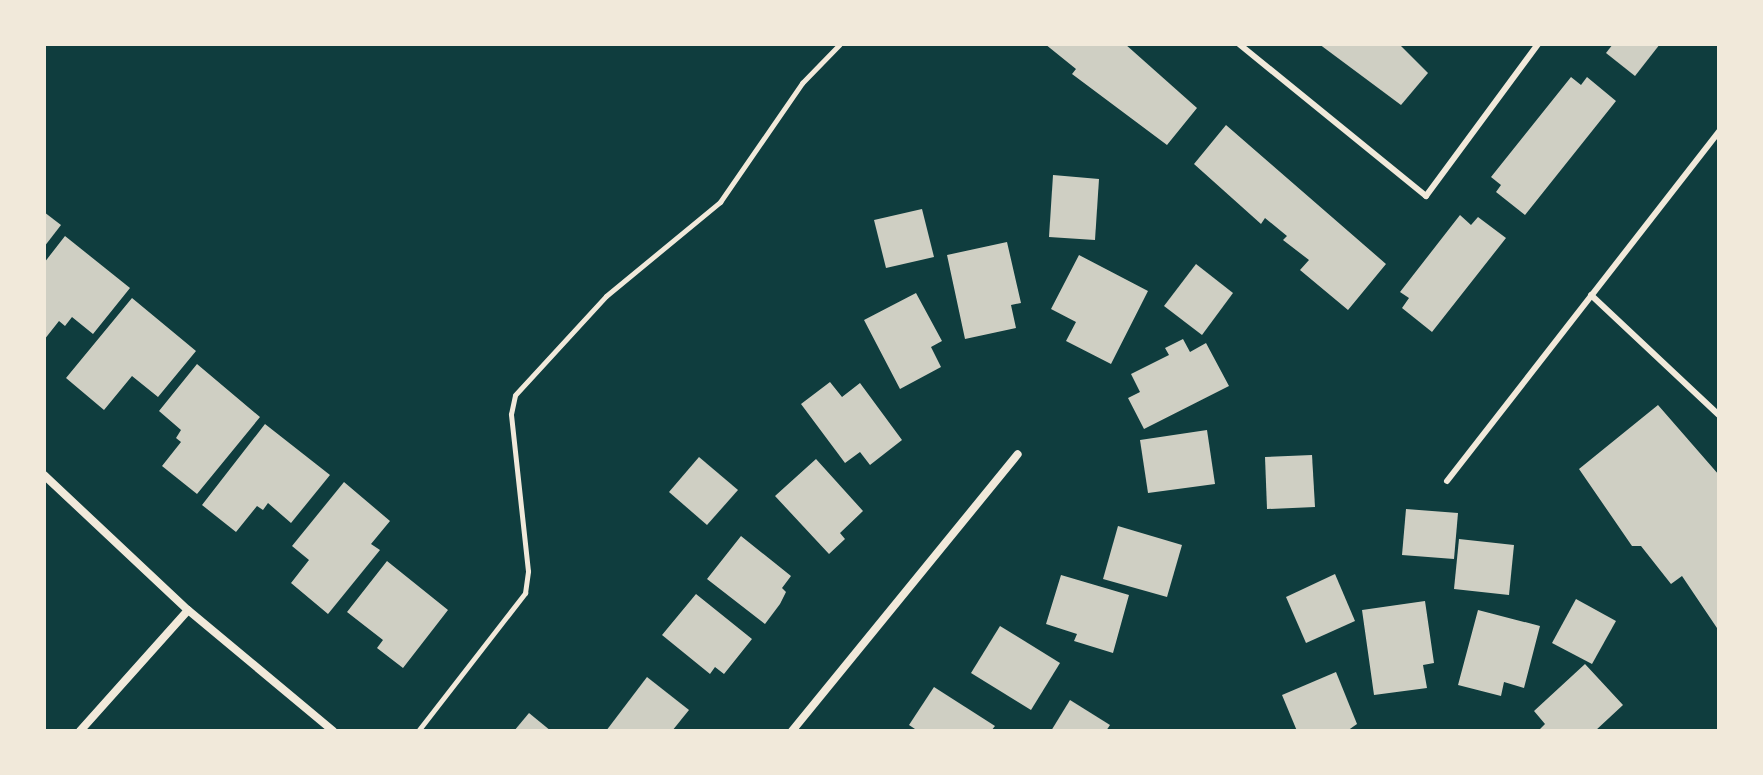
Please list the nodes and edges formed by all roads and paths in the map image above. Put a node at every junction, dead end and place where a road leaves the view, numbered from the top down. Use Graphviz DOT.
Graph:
graph roads {
  1 [pos="840,44"];
  2 [pos="1239,44"];
  3 [pos="1538,44"];
  4 [pos="1719,131"];
  5 [pos="1591,295"];
  6 [pos="1719,415"];
  7 [pos="1018,454"];
  8 [pos="44,475"];
  9 [pos="1447,481"];
  10 [pos="188,610"];
  11 [pos="80,731"];
  12 [pos="333,731"];
  13 [pos="418,731"];
  14 [pos="792,731"];
  1 -- 13 [label="path"];
  2 -- 3 [label="lane"];
  4 -- 5 [label="lane"];
  5 -- 6 [label="lane"];
  5 -- 9 [label="lane"];
  7 -- 14 [label="street"];
  8 -- 10 [label="street"];
  10 -- 11 [label="street"];
  10 -- 12 [label="street"];
}
